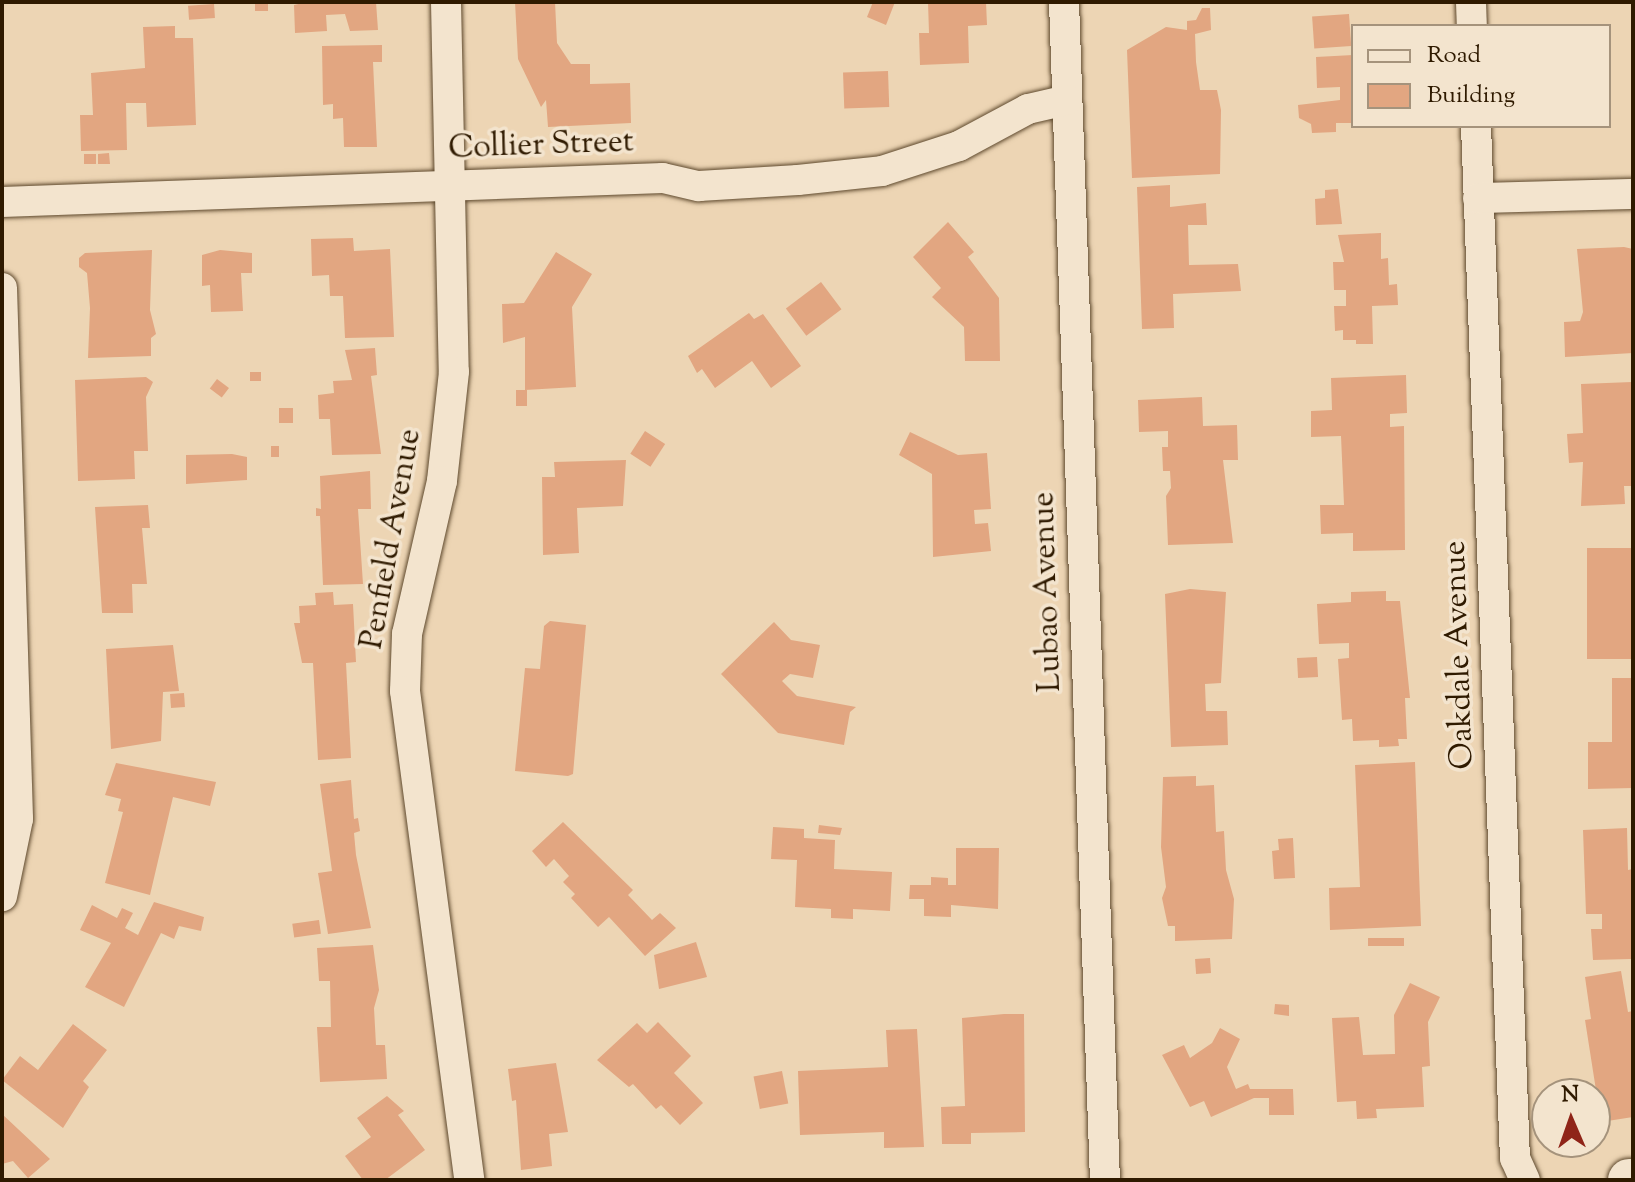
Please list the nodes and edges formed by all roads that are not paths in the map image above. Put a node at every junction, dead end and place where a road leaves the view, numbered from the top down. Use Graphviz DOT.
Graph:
graph roads {
  1 [pos="446,2"];
  2 [pos="1064,2"];
  3 [pos="1471,2"];
  4 [pos="1472,24"];
  5 [pos="1067,100"];
  6 [pos="1476,128"];
  7 [pos="453,185"];
  8 [pos="1633,194"];
  9 [pos="1478,198"];
  10 [pos="2,202"];
  11 [pos="2,288"];
  12 [pos="2,896"];
  13 [pos="469,1180"];
  14 [pos="1105,1180"];
  15 [pos="1525,1180"];
  1 -- 7 [label="street, Penfield Avenue"];
  2 -- 5 [label="street, Lubao Avenue"];
  3 -- 4 [label="street"];
  5 -- 7 [label="street, Collier Street"];
  5 -- 14 [label="street, Lubao Avenue"];
  6 -- 9 [label="street, Oakdale Avenue"];
  7 -- 10 [label="street, Collier Street"];
  7 -- 13 [label="street, Penfield Avenue"];
  8 -- 9 [label="street"];
  9 -- 15 [label="street, Oakdale Avenue"];
  11 -- 12 [label="street"];
}
